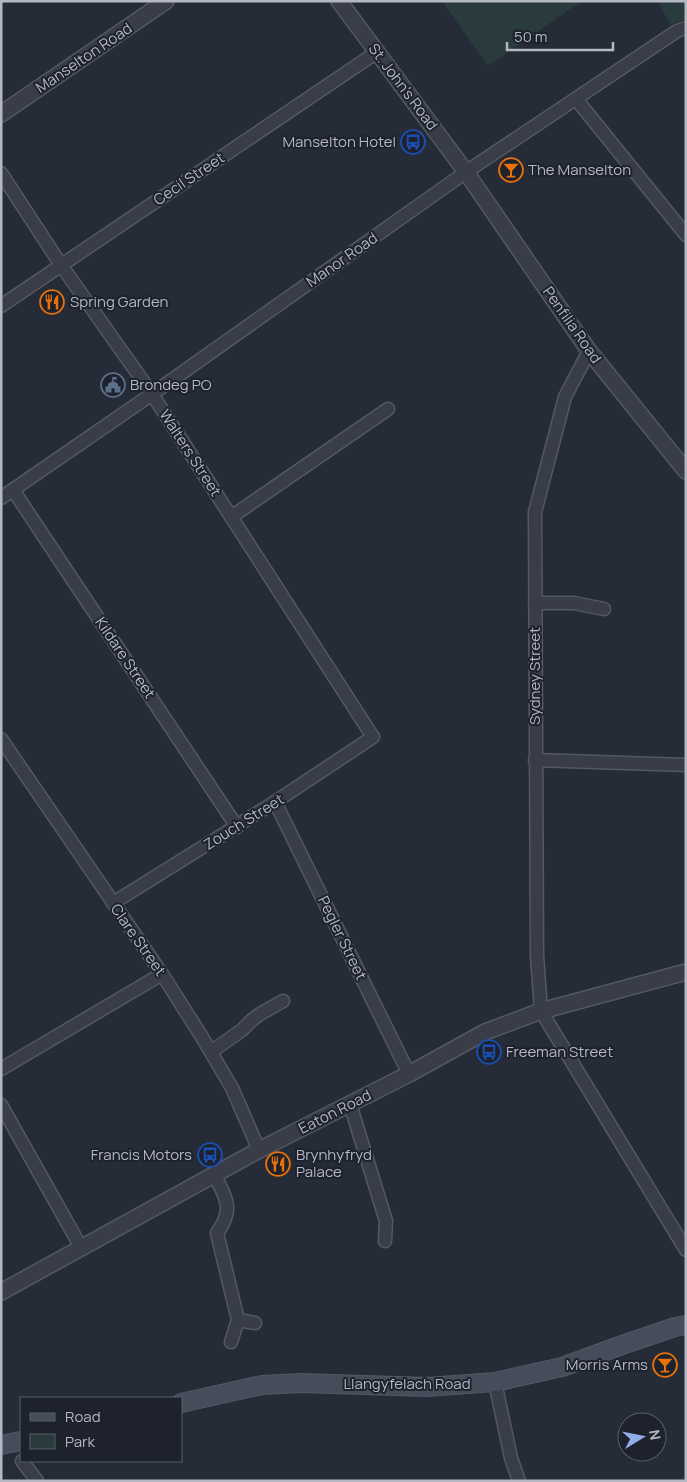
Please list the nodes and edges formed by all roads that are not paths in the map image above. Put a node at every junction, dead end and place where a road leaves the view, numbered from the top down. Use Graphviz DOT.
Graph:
graph roads {
  1 [pos="166,1"];
  2 [pos="339,1"];
  3 [pos="685,30"];
  4 [pos="377,52"];
  5 [pos="576,99"];
  6 [pos="1,114"];
  7 [pos="466,172"];
  8 [pos="1,173"];
  9 [pos="686,235"];
  10 [pos="61,265"];
  11 [pos="1,306"];
  12 [pos="589,351"];
  13 [pos="152,394"];
  14 [pos="388,409"];
  15 [pos="686,472"];
  16 [pos="13,490"];
  17 [pos="1,498"];
  18 [pos="231,517"];
  19 [pos="534,603"];
  20 [pos="604,609"];
  21 [pos="373,737"];
  22 [pos="1,739"];
  23 [pos="535,760"];
  24 [pos="686,765"];
  25 [pos="275,802"];
  26 [pos="236,826"];
  27 [pos="113,903"];
  28 [pos="686,972"];
  29 [pos="162,974"];
  30 [pos="283,1002"];
  31 [pos="541,1011"];
  32 [pos="211,1052"];
  33 [pos="1,1069"];
  34 [pos="409,1074"];
  35 [pos="350,1104"];
  36 [pos="1,1105"];
  37 [pos="259,1150"];
  38 [pos="215,1176"];
  39 [pos="385,1241"];
  40 [pos="82,1249"];
  41 [pos="686,1250"];
  42 [pos="1,1292"];
  43 [pos="238,1320"];
  44 [pos="254,1323"];
  45 [pos="686,1325"];
  46 [pos="230,1342"];
  47 [pos="495,1382"];
  48 [pos="182,1402"];
  49 [pos="25,1462"];
  50 [pos="37,1481"];
  51 [pos="518,1481"];
  1 -- 6 [label="street, Manselton Road"];
  2 -- 4 [label="street, St. John's Road"];
  3 -- 5 [label="street, Manor Road"];
  4 -- 7 [label="street, St. John's Road"];
  4 -- 10 [label="street, Cecil Street"];
  5 -- 7 [label="street, Manor Road"];
  5 -- 9 [label="street"];
  7 -- 12 [label="street, Penfilia Road"];
  7 -- 13 [label="street, Manor Road"];
  8 -- 10 [label="street, Walters Street"];
  10 -- 11 [label="street, Cecil Street"];
  10 -- 13 [label="street, Walters Street"];
  12 -- 15 [label="street, Penfilia Road"];
  12 -- 19 [label="street, Sydney Street"];
  13 -- 16 [label="street, Manor Road"];
  13 -- 18 [label="street, Walters Street"];
  14 -- 18 [label="street"];
  16 -- 17 [label="street, Manor Road"];
  16 -- 26 [label="street, Kildare Street"];
  18 -- 21 [label="street, Walters Street"];
  19 -- 20 [label="street"];
  19 -- 23 [label="street, Sydney Street"];
  21 -- 25 [label="street, Zouch Street"];
  22 -- 27 [label="street, Clare Street"];
  23 -- 24 [label="street"];
  23 -- 31 [label="street, Sydney Street"];
  25 -- 26 [label="street, Zouch Street"];
  25 -- 34 [label="street, Pegler Street"];
  26 -- 27 [label="street, Zouch Street"];
  27 -- 29 [label="street, Clare Street"];
  28 -- 31 [label="street, Eaton Road"];
  29 -- 32 [label="street, Clare Street"];
  29 -- 33 [label="street"];
  30 -- 32 [label="street"];
  31 -- 34 [label="street, Eaton Road"];
  31 -- 41 [label="street"];
  32 -- 37 [label="street, Clare Street"];
  34 -- 35 [label="street, Eaton Road"];
  35 -- 37 [label="street, Eaton Road"];
  35 -- 39 [label="street"];
  36 -- 40 [label="street"];
  37 -- 38 [label="street, Eaton Road"];
  38 -- 40 [label="street, Eaton Road"];
  38 -- 43 [label="street"];
  40 -- 42 [label="street, Eaton Road"];
  43 -- 44 [label="street"];
  43 -- 46 [label="street"];
  45 -- 47 [label="main road, Llangyfelach Road"];
  47 -- 48 [label="main road, Llangyfelach Road"];
  47 -- 51 [label="street"];
  49 -- 50 [label="street"];
}
